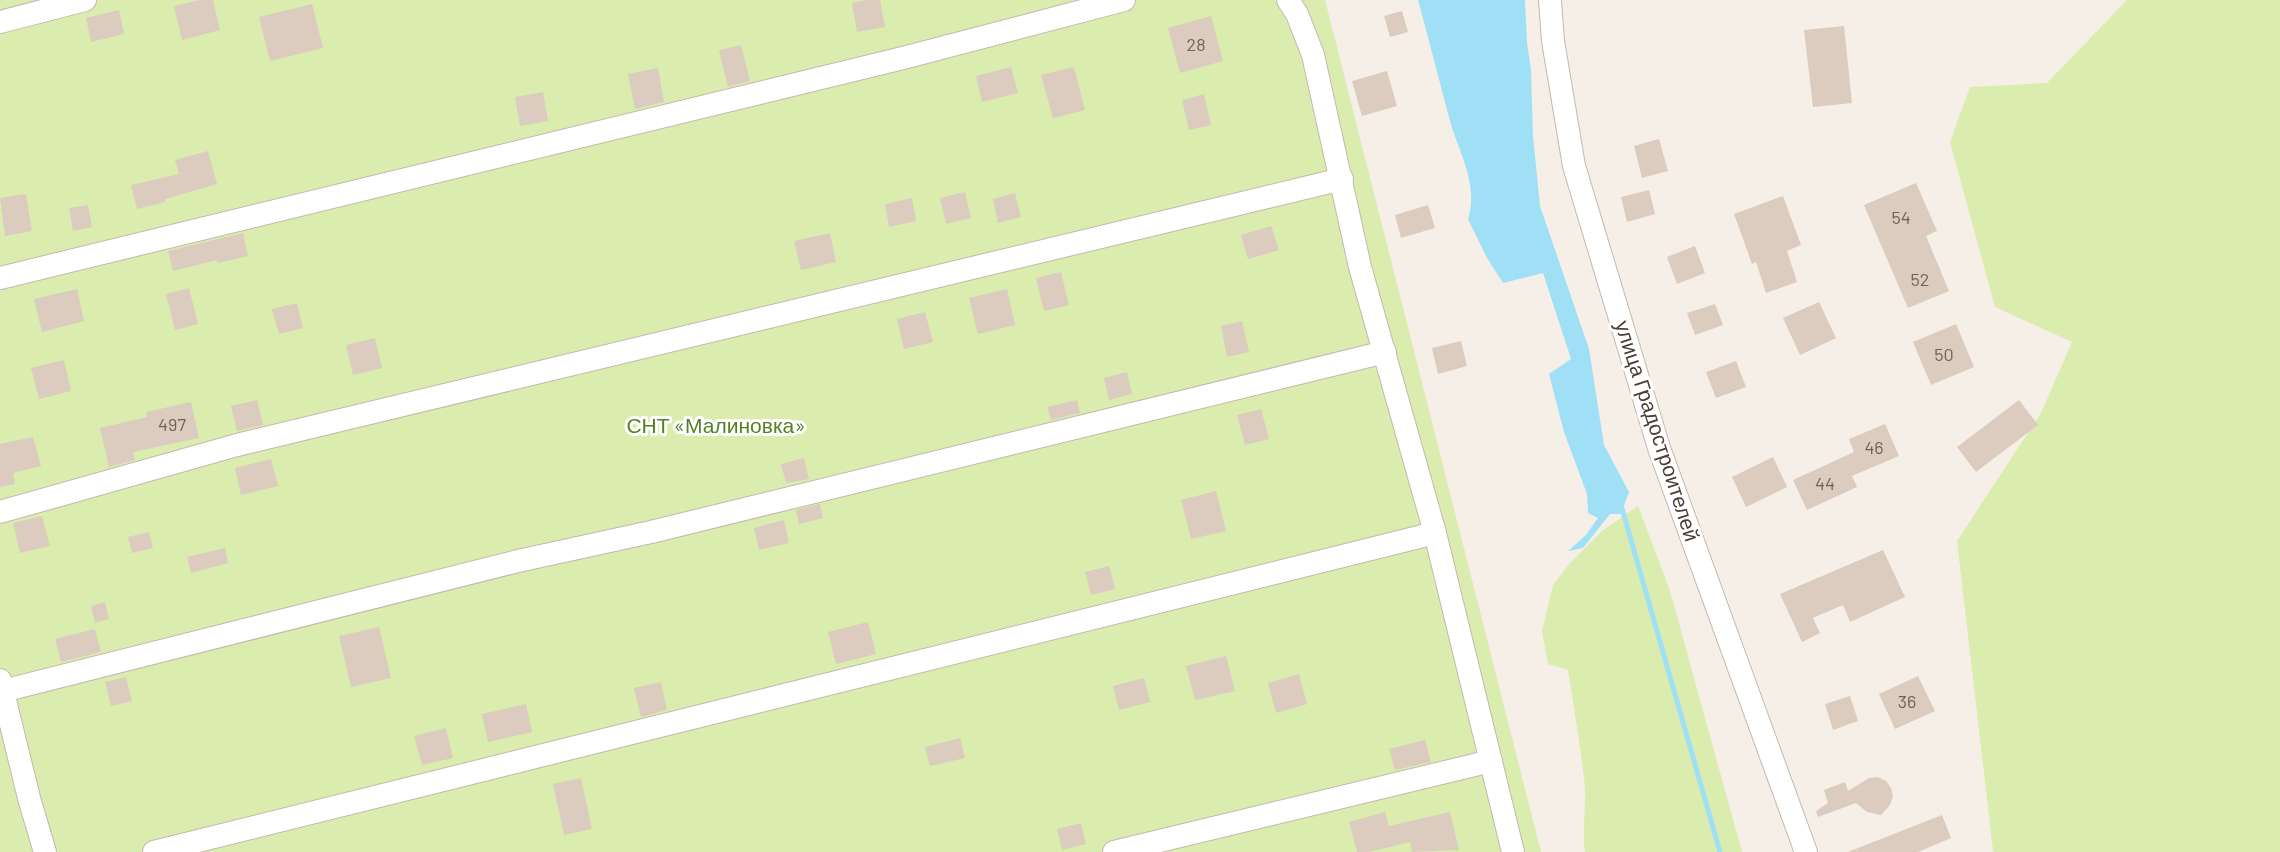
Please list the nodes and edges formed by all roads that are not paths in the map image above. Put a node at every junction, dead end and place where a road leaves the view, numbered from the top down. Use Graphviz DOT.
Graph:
graph roads {
  1 [pos="85,0"];
  2 [pos="1124,0"];
  3 [pos="1288,0"];
  4 [pos="1550,0"];
  5 [pos="0,22"];
  6 [pos="1342,179"];
  7 [pos="0,279"];
  8 [pos="1384,352"];
  9 [pos="0,512"];
  10 [pos="1435,533"];
  11 [pos="1,685"];
  12 [pos="1491,761"];
  13 [pos="45,852"];
  14 [pos="154,852"];
  15 [pos="1114,852"];
  16 [pos="1513,852"];
  17 [pos="1806,852"];
  1 -- 5 [label="street"];
  2 -- 7 [label="street"];
  3 -- 6 [label="street"];
  4 -- 17 [label="street, улица Градостроителей"];
  6 -- 8 [label="street"];
  6 -- 9 [label="street"];
  8 -- 10 [label="street"];
  8 -- 11 [label="street"];
  10 -- 12 [label="street"];
  10 -- 14 [label="street"];
  11 -- 13 [label="street"];
  12 -- 15 [label="street"];
  12 -- 16 [label="street"];
}
